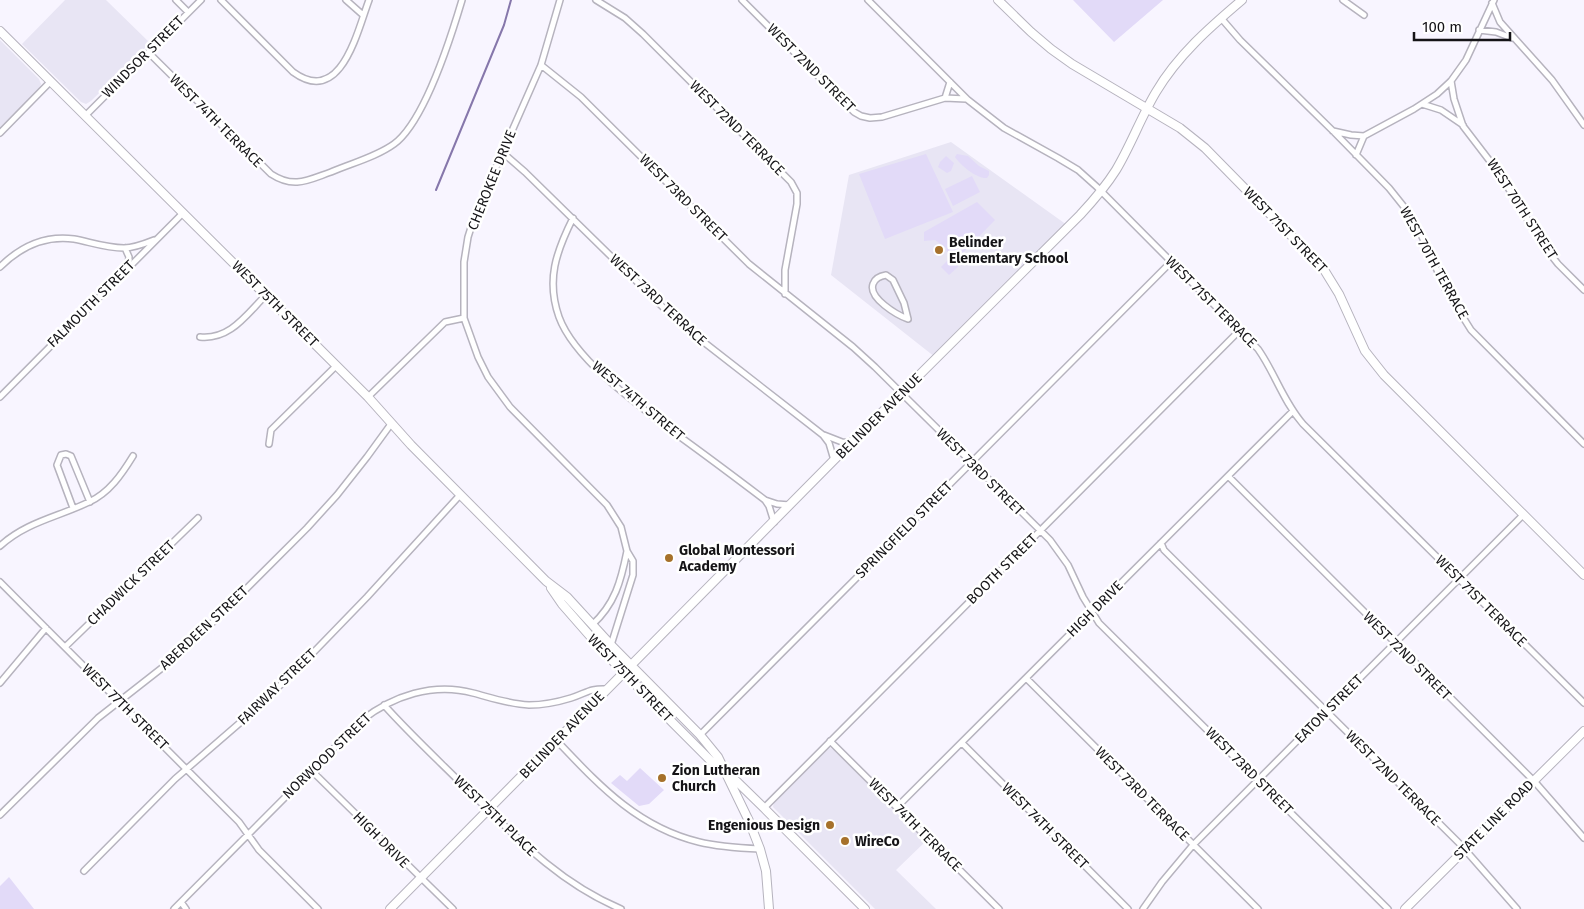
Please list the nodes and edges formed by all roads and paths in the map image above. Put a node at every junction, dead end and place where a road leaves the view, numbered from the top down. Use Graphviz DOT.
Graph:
graph roads {
  1 [pos="176,0"];
  2 [pos="201,0"];
  3 [pos="221,0"];
  4 [pos="346,0"];
  5 [pos="369,0"];
  6 [pos="462,0"];
  7 [pos="560,0"];
  8 [pos="596,0"];
  9 [pos="742,0"];
  10 [pos="868,0"];
  11 [pos="998,0"];
  12 [pos="1242,0"];
  13 [pos="1342,0"];
  14 [pos="1492,2"];
  15 [pos="188,12"];
  16 [pos="363,15"];
  17 [pos="1364,15"];
  18 [pos="1220,18"];
  19 [pos="1479,30"];
  20 [pos="0,31"];
  21 [pos="1514,39"];
  22 [pos="149,52"];
  23 [pos="541,65"];
  24 [pos="1451,81"];
  25 [pos="51,82"];
  26 [pos="950,82"];
  27 [pos="945,98"];
  28 [pos="968,100"];
  29 [pos="1422,104"];
  30 [pos="1148,108"];
  31 [pos="86,115"];
  32 [pos="1584,124"];
  33 [pos="1463,126"];
  34 [pos="1333,131"];
  35 [pos="0,133"];
  36 [pos="1364,136"];
  37 [pos="503,152"];
  38 [pos="1356,155"];
  39 [pos="1101,190"];
  40 [pos="183,212"];
  41 [pos="572,218"];
  42 [pos="155,240"];
  43 [pos="125,248"];
  44 [pos="1171,262"];
  45 [pos="0,267"];
  46 [pos="128,267"];
  47 [pos="1584,290"];
  48 [pos="786,294"];
  49 [pos="266,295"];
  50 [pos="464,318"];
  51 [pos="908,319"];
  52 [pos="1240,330"];
  53 [pos="200,337"];
  54 [pos="336,366"];
  55 [pos="902,394"];
  56 [pos="0,397"];
  57 [pos="368,397"];
  58 [pos="1293,411"];
  59 [pos="391,424"];
  60 [pos="823,435"];
  61 [pos="852,443"];
  62 [pos="269,444"];
  63 [pos="1584,444"];
  64 [pos="133,456"];
  65 [pos="834,460"];
  66 [pos="971,463"];
  67 [pos="1228,476"];
  68 [pos="460,494"];
  69 [pos="765,500"];
  70 [pos="90,502"];
  71 [pos="791,505"];
  72 [pos="73,508"];
  73 [pos="1523,515"];
  74 [pos="198,518"];
  75 [pos="774,522"];
  76 [pos="1040,531"];
  77 [pos="1161,543"];
  78 [pos="0,546"];
  79 [pos="627,551"];
  80 [pos="1584,575"];
  81 [pos="1459,579"];
  82 [pos="546,581"];
  83 [pos="0,582"];
  84 [pos="1092,612"];
  85 [pos="592,625"];
  86 [pos="46,628"];
  87 [pos="1395,644"];
  88 [pos="610,645"];
  89 [pos="65,648"];
  90 [pos="631,666"];
  91 [pos="624,672"];
  92 [pos="1026,678"];
  93 [pos="0,683"];
  94 [pos="607,689"];
  95 [pos="119,701"];
  96 [pos="1584,703"];
  97 [pos="384,705"];
  98 [pos="1326,712"];
  99 [pos="1584,732"];
  100 [pos="700,735"];
  101 [pos="557,741"];
  102 [pos="830,741"];
  103 [pos="962,743"];
  104 [pos="314,767"];
  105 [pos="186,768"];
  106 [pos="723,768"];
  107 [pos="1258,780"];
  108 [pos="1534,781"];
  109 [pos="897,807"];
  110 [pos="764,808"];
  111 [pos="488,810"];
  112 [pos="0,815"];
  113 [pos="248,834"];
  114 [pos="1584,838"];
  115 [pos="1193,845"];
  116 [pos="760,849"];
  117 [pos="1464,850"];
  118 [pos="84,870"];
  119 [pos="420,878"];
  120 [pos="181,902"];
  121 [pos="174,909"];
  122 [pos="186,909"];
  123 [pos="318,909"];
  124 [pos="390,909"];
  125 [pos="453,909"];
  126 [pos="621,909"];
  127 [pos="769,909"];
  128 [pos="865,909"];
  129 [pos="999,909"];
  130 [pos="1128,909"];
  131 [pos="1143,909"];
  132 [pos="1258,909"];
  133 [pos="1388,909"];
  134 [pos="1405,909"];
  135 [pos="1517,909"];
  1 -- 15 [label="street"];
  2 -- 15 [label="street, WINDSOR STREET"];
  3 -- 16 [label="street"];
  4 -- 16 [label="street"];
  5 -- 16 [label="street"];
  6 -- 22 [label="street, WEST 74TH TERRACE"];
  7 -- 23 [label="street, CHEROKEE DRIVE"];
  8 -- 48 [label="street, WEST 72ND TERRACE"];
  9 -- 27 [label="street, WEST 72ND STREET"];
  10 -- 26 [label="street, WEST 71ST TERRACE"];
  11 -- 30 [label="street, WEST 71ST STREET"];
  12 -- 18 [label="street, BELINDER AVENUE"];
  13 -- 17 [label="street"];
  14 -- 19 [label="street"];
  14 -- 21 [label="street"];
  15 -- 22 [label="street, WINDSOR STREET"];
  18 -- 30 [label="street, BELINDER AVENUE"];
  18 -- 34 [label="street, WEST 70TH TERRACE"];
  19 -- 21 [label="street"];
  19 -- 24 [label="street"];
  20 -- 25 [label="street, WEST 75TH STREET"];
  21 -- 32 [label="street"];
  22 -- 31 [label="street, WINDSOR STREET"];
  23 -- 37 [label="street, CHEROKEE DRIVE"];
  23 -- 48 [label="street, WEST 73RD STREET"];
  24 -- 29 [label="street"];
  24 -- 33 [label="street, WEST 70TH STREET"];
  25 -- 31 [label="street, WEST 75TH STREET"];
  25 -- 35 [label="street"];
  26 -- 27 [label="street"];
  26 -- 28 [label="street, WEST 71ST TERRACE"];
  27 -- 28 [label="street, WEST 72ND STREET"];
  28 -- 39 [label="street, WEST 71ST TERRACE"];
  29 -- 33 [label="street, WEST 70TH STREET"];
  29 -- 36 [label="street"];
  30 -- 39 [label="street, BELINDER AVENUE"];
  30 -- 73 [label="street, WEST 71ST STREET"];
  31 -- 40 [label="street, WEST 75TH STREET"];
  33 -- 47 [label="street, WEST 70TH STREET"];
  34 -- 36 [label="street"];
  34 -- 38 [label="street, WEST 70TH TERRACE"];
  36 -- 38 [label="street"];
  37 -- 41 [label="street, WEST 73RD TERRACE"];
  37 -- 50 [label="street, CHEROKEE DRIVE"];
  38 -- 63 [label="street, WEST 70TH TERRACE"];
  39 -- 44 [label="street, WEST 71ST TERRACE"];
  39 -- 55 [label="street, BELINDER AVENUE"];
  40 -- 42 [label="street, FALMOUTH STREET"];
  40 -- 49 [label="street, WEST 75TH STREET"];
  41 -- 60 [label="street, WEST 73RD TERRACE"];
  41 -- 69 [label="street, WEST 74TH STREET"];
  42 -- 43 [label="street"];
  42 -- 46 [label="street, FALMOUTH STREET"];
  43 -- 45 [label="street"];
  43 -- 46 [label="street"];
  44 -- 52 [label="street, WEST 71ST TERRACE"];
  44 -- 66 [label="street, SPRINGFIELD STREET"];
  46 -- 56 [label="street, FALMOUTH STREET"];
  48 -- 55 [label="street, WEST 73RD STREET"];
  49 -- 53 [label="street"];
  49 -- 54 [label="street, WEST 75TH STREET"];
  50 -- 57 [label="street"];
  50 -- 79 [label="street, CHEROKEE DRIVE"];
  51 -- 51 [label="street"];
  52 -- 58 [label="street, WEST 71ST TERRACE"];
  52 -- 76 [label="street, BOOTH STREET"];
  54 -- 57 [label="street, WEST 75TH STREET"];
  54 -- 62 [label="street"];
  55 -- 61 [label="street, BELINDER AVENUE"];
  55 -- 66 [label="street, WEST 73RD STREET"];
  57 -- 59 [label="street, WEST 75TH STREET"];
  58 -- 67 [label="street, HIGH DRIVE"];
  58 -- 81 [label="street, WEST 71ST TERRACE"];
  59 -- 68 [label="street, WEST 75TH STREET"];
  59 -- 95 [label="street, ABERDEEN STREET"];
  60 -- 61 [label="street, WEST 73RD TERRACE"];
  60 -- 65 [label="street, WEST 73RD TERRACE"];
  61 -- 65 [label="street, BELINDER AVENUE"];
  64 -- 70 [label="street"];
  65 -- 71 [label="street, BELINDER AVENUE"];
  66 -- 76 [label="street, WEST 73RD STREET"];
  66 -- 100 [label="street, SPRINGFIELD STREET"];
  67 -- 77 [label="street, HIGH DRIVE"];
  67 -- 87 [label="street, WEST 72ND STREET"];
  68 -- 82 [label="street, WEST 75TH STREET"];
  68 -- 105 [label="street, FAIRWAY STREET"];
  69 -- 71 [label="street, WEST 74TH STREET"];
  69 -- 75 [label="street"];
  70 -- 72 [label="street"];
  70 -- 72 [label="street"];
  71 -- 75 [label="street, BELINDER AVENUE"];
  72 -- 78 [label="street"];
  73 -- 80 [label="street, WEST 71ST STREET"];
  73 -- 81 [label="street, EATON STREET"];
  74 -- 89 [label="street, CHADWICK STREET"];
  75 -- 90 [label="street, BELINDER AVENUE"];
  76 -- 84 [label="street, WEST 73RD STREET"];
  76 -- 102 [label="street, BOOTH STREET"];
  77 -- 84 [label="street, HIGH DRIVE"];
  77 -- 98 [label="street, WEST 72ND TERRACE"];
  79 -- 85 [label="street, CHEROKEE DRIVE"];
  79 -- 88 [label="street, CHEROKEE DRIVE"];
  81 -- 87 [label="street, EATON STREET"];
  81 -- 96 [label="street, WEST 71ST TERRACE"];
  82 -- 85 [label="street, WEST 75TH STREET"];
  82 -- 91 [label="street, WEST 75TH STREET"];
  83 -- 86 [label="street, WEST 77TH STREET"];
  84 -- 92 [label="street, HIGH DRIVE"];
  84 -- 107 [label="street, WEST 73RD STREET"];
  85 -- 88 [label="street, WEST 75TH STREET"];
  86 -- 89 [label="street, WEST 77TH STREET"];
  86 -- 93 [label="street"];
  87 -- 98 [label="street, EATON STREET"];
  87 -- 108 [label="street, WEST 72ND STREET"];
  88 -- 90 [label="street, WEST 75TH STREET"];
  89 -- 95 [label="street, WEST 77TH STREET"];
  90 -- 91 [label="street, BELINDER AVENUE"];
  90 -- 100 [label="street, WEST 75TH STREET"];
  91 -- 94 [label="street, BELINDER AVENUE"];
  91 -- 106 [label="street, WEST 75TH STREET"];
  92 -- 103 [label="street, HIGH DRIVE"];
  92 -- 115 [label="street, WEST 73RD TERRACE"];
  94 -- 97 [label="street, NORWOOD STREET"];
  94 -- 101 [label="street, BELINDER AVENUE"];
  95 -- 105 [label="street, WEST 77TH STREET"];
  95 -- 112 [label="street, ABERDEEN STREET"];
  97 -- 104 [label="street, NORWOOD STREET"];
  97 -- 111 [label="street, WEST 75TH PLACE"];
  98 -- 107 [label="street, EATON STREET"];
  98 -- 117 [label="street, WEST 72ND TERRACE"];
  99 -- 108 [label="street, STATE LINE ROAD"];
  100 -- 106 [label="street, WEST 75TH STREET"];
  101 -- 111 [label="street, BELINDER AVENUE"];
  101 -- 116 [label="street"];
  102 -- 109 [label="street, WEST 74TH TERRACE"];
  102 -- 110 [label="street, BOOTH STREET"];
  103 -- 109 [label="street, HIGH DRIVE"];
  103 -- 130 [label="street, WEST 74TH STREET"];
  104 -- 113 [label="street, NORWOOD STREET"];
  104 -- 119 [label="street, HIGH DRIVE"];
  105 -- 113 [label="street, WEST 77TH STREET"];
  105 -- 118 [label="street, FAIRWAY STREET"];
  106 -- 110 [label="street, WEST 75TH STREET"];
  106 -- 116 [label="street"];
  107 -- 115 [label="street, EATON STREET"];
  107 -- 133 [label="street, WEST 73RD STREET"];
  108 -- 114 [label="street, WEST 72ND STREET"];
  108 -- 117 [label="street, STATE LINE ROAD"];
  109 -- 129 [label="street, WEST 74TH TERRACE"];
  110 -- 128 [label="street, WEST 75TH STREET"];
  111 -- 119 [label="street, BELINDER AVENUE"];
  111 -- 126 [label="street, WEST 75TH PLACE"];
  113 -- 120 [label="street, NORWOOD STREET"];
  113 -- 123 [label="street, WEST 77TH STREET"];
  115 -- 131 [label="street, EATON STREET"];
  115 -- 132 [label="street, WEST 73RD TERRACE"];
  116 -- 127 [label="street"];
  117 -- 134 [label="street, STATE LINE ROAD"];
  117 -- 135 [label="street, WEST 72ND TERRACE"];
  119 -- 124 [label="street, BELINDER AVENUE"];
  119 -- 125 [label="street, HIGH DRIVE"];
  120 -- 121 [label="street, NORWOOD STREET"];
  120 -- 122 [label="street"];
}
